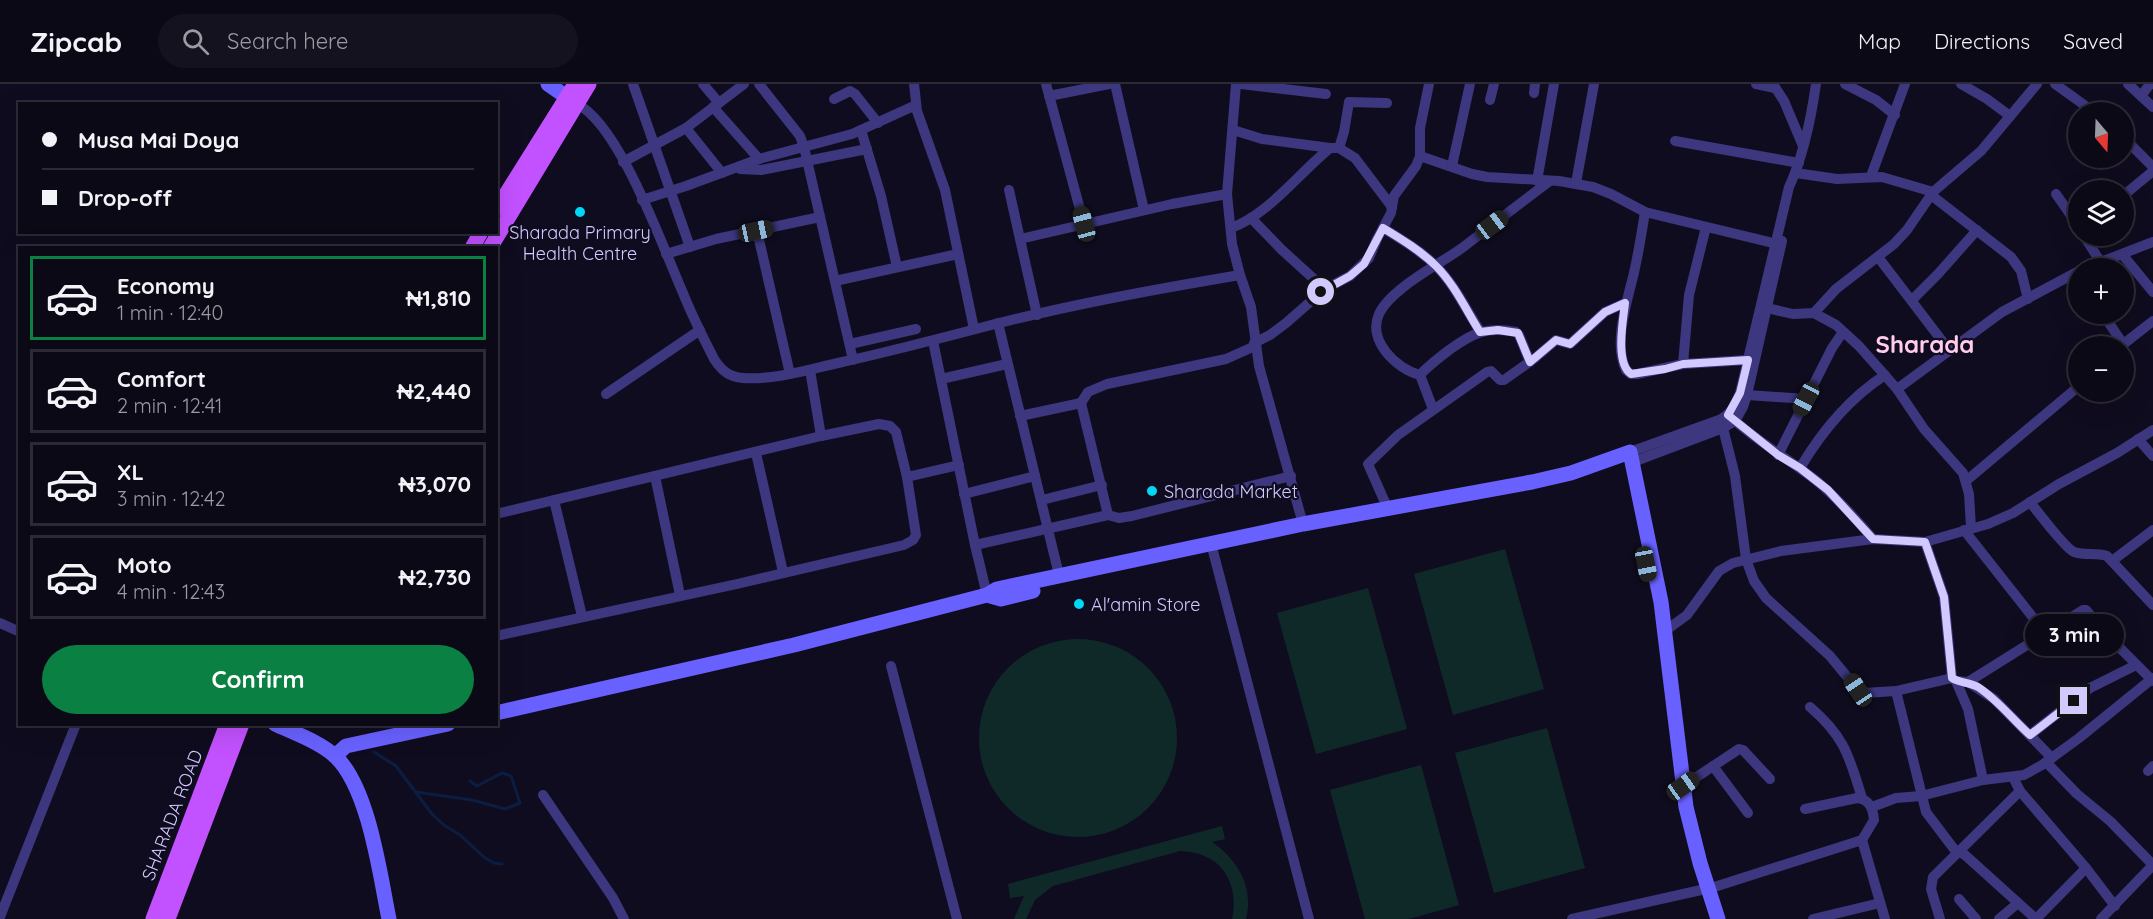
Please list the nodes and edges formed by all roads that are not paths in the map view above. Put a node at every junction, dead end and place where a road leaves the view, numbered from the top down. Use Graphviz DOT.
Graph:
graph roads {
  1 [pos="548,84"];
  2 [pos="575,84"];
  3 [pos="589,84"];
  4 [pos="633,84"];
  5 [pos="703,84"];
  6 [pos="744,84"];
  7 [pos="759,84"];
  8 [pos="914,84"];
  9 [pos="1046,84"];
  10 [pos="1109,84"];
  11 [pos="1115,84"];
  12 [pos="1236,84"];
  13 [pos="1241,84"];
  14 [pos="1429,84"];
  15 [pos="1470,84"];
  16 [pos="1494,84"];
  17 [pos="1554,84"];
  18 [pos="1594,84"];
  19 [pos="1756,84"];
  20 [pos="1816,84"];
  21 [pos="1845,84"];
  22 [pos="1905,84"];
  23 [pos="1961,84"];
  24 [pos="2037,84"];
  25 [pos="2055,84"];
  26 [pos="2128,84"];
  27 [pos="2150,84"];
  28 [pos="1774,86"];
  29 [pos="1326,94"];
  30 [pos="1049,96"];
  31 [pos="2141,96"];
  32 [pos="834,99"];
  33 [pos="1491,100"];
  34 [pos="572,101"];
  35 [pos="2080,102"];
  36 [pos="1388,103"];
  37 [pos="716,105"];
  38 [pos="916,105"];
  39 [pos="2153,107"];
  40 [pos="1895,115"];
  41 [pos="2010,116"];
  42 [pos="878,123"];
  43 [pos="686,128"];
  44 [pos="861,130"];
  45 [pos="1233,130"];
  46 [pos="1675,141"];
  47 [pos="654,143"];
  48 [pos="1803,146"];
  49 [pos="804,147"];
  50 [pos="1335,148"];
  51 [pos="867,149"];
  52 [pos="2134,149"];
  53 [pos="1420,156"];
  54 [pos="759,159"];
  55 [pos="624,162"];
  56 [pos="808,162"];
  57 [pos="1452,166"];
  58 [pos="734,168"];
  59 [pos="2153,169"];
  60 [pos="1796,171"];
  61 [pos="722,173"];
  62 [pos="1871,176"];
  63 [pos="1537,181"];
  64 [pos="1550,181"];
  65 [pos="1576,183"];
  66 [pos="2134,186"];
  67 [pos="1009,190"];
  68 [pos="670,191"];
  69 [pos="1932,193"];
  70 [pos="1227,194"];
  71 [pos="2056,194"];
  72 [pos="642,200"];
  73 [pos="498,207"];
  74 [pos="1392,207"];
  75 [pos="1144,210"];
  76 [pos="2068,210"];
  77 [pos="1645,212"];
  78 [pos="820,217"];
  79 [pos="1251,218"];
  80 [pos="1084,224"];
  81 [pos="1706,227"];
  82 [pos="1231,228"];
  83 [pos="1383,228"];
  84 [pos="1977,230"];
  85 [pos="756,231"];
  86 [pos="498,234"];
  87 [pos="1020,239"];
  88 [pos="2153,242"];
  89 [pos="1778,244"];
  90 [pos="690,247"];
  91 [pos="666,254"];
  92 [pos="958,254"];
  93 [pos="2122,254"];
  94 [pos="1878,257"];
  95 [pos="2109,258"];
  96 [pos="1436,266"];
  97 [pos="897,267"];
  98 [pos="1240,275"];
  99 [pos="2068,277"];
  100 [pos="835,281"];
  101 [pos="1325,288"];
  102 [pos="2153,292"];
  103 [pos="2028,299"];
  104 [pos="1912,300"];
  105 [pos="1625,303"];
  106 [pos="1767,308"];
  107 [pos="1814,313"];
  108 [pos="1037,315"];
  109 [pos="2153,321"];
  110 [pos="998,323"];
  111 [pos="974,329"];
  112 [pos="700,330"];
  113 [pos="916,330"];
  114 [pos="1480,332"];
  115 [pos="1843,332"];
  116 [pos="2134,336"];
  117 [pos="933,341"];
  118 [pos="850,344"];
  119 [pos="1254,344"];
  120 [pos="1949,350"];
  121 [pos="853,360"];
  122 [pos="1748,360"];
  123 [pos="1530,362"];
  124 [pos="1007,364"];
  125 [pos="1683,364"];
  126 [pos="810,370"];
  127 [pos="790,374"];
  128 [pos="1420,375"];
  129 [pos="1885,375"];
  130 [pos="941,379"];
  131 [pos="1897,389"];
  132 [pos="606,394"];
  133 [pos="1747,395"];
  134 [pos="2068,395"];
  135 [pos="1806,399"];
  136 [pos="1081,402"];
  137 [pos="1434,409"];
  138 [pos="1020,416"];
  139 [pos="1731,418"];
  140 [pos="1723,428"];
  141 [pos="2153,430"];
  142 [pos="821,436"];
  143 [pos="2138,439"];
  144 [pos="756,453"];
  145 [pos="1778,455"];
  146 [pos="2153,456"];
  147 [pos="1627,458"];
  148 [pos="958,465"];
  149 [pos="1800,468"];
  150 [pos="655,476"];
  151 [pos="1035,476"];
  152 [pos="1291,476"];
  153 [pos="907,477"];
  154 [pos="1966,481"];
  155 [pos="1102,485"];
  156 [pos="964,494"];
  157 [pos="554,500"];
  158 [pos="1042,500"];
  159 [pos="2030,502"];
  160 [pos="1388,509"];
  161 [pos="498,514"];
  162 [pos="1108,515"];
  163 [pos="1303,524"];
  164 [pos="1049,528"];
  165 [pos="1967,529"];
  166 [pos="2153,530"];
  167 [pos="1873,539"];
  168 [pos="1925,542"];
  169 [pos="975,545"];
  170 [pos="1213,551"];
  171 [pos="1746,559"];
  172 [pos="2112,561"];
  173 [pos="783,572"];
  174 [pos="1059,575"];
  175 [pos="680,595"];
  176 [pos="987,595"];
  177 [pos="2153,605"];
  178 [pos="0,616"];
  179 [pos="582,616"];
  180 [pos="0,623"];
  181 [pos="18,623"];
  182 [pos="18,631"];
  183 [pos="1665,631"];
  184 [pos="2046,634"];
  185 [pos="498,636"];
  186 [pos="2136,665"];
  187 [pos="891,666"];
  188 [pos="1954,679"];
  189 [pos="2152,679"];
  190 [pos="1968,682"];
  191 [pos="1896,691"];
  192 [pos="1810,707"];
  193 [pos="498,713"];
  194 [pos="75,726"];
  195 [pos="226,726"];
  196 [pos="241,726"];
  197 [pos="279,726"];
  198 [pos="440,726"];
  199 [pos="2030,735"];
  200 [pos="341,751"];
  201 [pos="2049,760"];
  202 [pos="1713,766"];
  203 [pos="2013,777"];
  204 [pos="1770,779"];
  205 [pos="1983,780"];
  206 [pos="1683,786"];
  207 [pos="2020,791"];
  208 [pos="543,795"];
  209 [pos="1921,796"];
  210 [pos="1862,798"];
  211 [pos="1872,807"];
  212 [pos="1805,809"];
  213 [pos="1748,813"];
  214 [pos="1862,840"];
  215 [pos="188,847"];
  216 [pos="1958,851"];
  217 [pos="2153,865"];
  218 [pos="2086,868"];
  219 [pos="1705,890"];
  220 [pos="1959,899"];
  221 [pos="1880,903"];
  222 [pos="2018,903"];
  223 [pos="2114,908"];
  224 [pos="0,917"];
  225 [pos="153,919"];
  226 [pos="168,919"];
  227 [pos="389,919"];
  228 [pos="624,919"];
  229 [pos="957,919"];
  230 [pos="1309,919"];
  231 [pos="1572,919"];
  232 [pos="1710,919"];
  233 [pos="1718,919"];
  234 [pos="1813,919"];
  235 [pos="1885,919"];
  236 [pos="1940,919"];
  237 [pos="1976,919"];
  238 [pos="2000,919"];
  239 [pos="2036,919"];
  240 [pos="2101,919"];
  241 [pos="2121,919"];
  1 -- 34 [label="street"];
  2 -- 34 [label="main road"];
  3 -- 34 [label="main road"];
  4 -- 47 [label="street"];
  5 -- 37 [label="street"];
  6 -- 37 [label="street"];
  7 -- 49 [label="street"];
  8 -- 38 [label="street"];
  9 -- 30 [label="street"];
  10 -- 30 [label="street"];
  11 -- 75 [label="street"];
  12 -- 45 [label="street"];
  13 -- 29 [label="street"];
  14 -- 53 [label="street"];
  15 -- 57 [label="street"];
  16 -- 33 [label="street"];
  17 -- 63 [label="street"];
  18 -- 65 [label="street"];
  19 -- 28 [label="street"];
  20 -- 48 [label="street"];
  21 -- 40 [label="street"];
  22 -- 40 [label="street"];
  23 -- 41 [label="street"];
  24 -- 41 [label="street"];
  25 -- 35 [label="street"];
  26 -- 31 [label="street"];
  27 -- 31 [label="street"];
  28 -- 48 [label="street"];
  30 -- 80 [label="street"];
  31 -- 39 [label="street"];
  32 -- 42 [label="street"];
  34 -- 55 [label="street"];
  34 -- 73 [label="main road"];
  34 -- 86 [label="main road"];
  36 -- 50 [label="street"];
  37 -- 43 [label="street"];
  37 -- 54 [label="street"];
  38 -- 42 [label="street"];
  38 -- 92 [label="street"];
  40 -- 62 [label="street"];
  41 -- 69 [label="street"];
  42 -- 44 [label="street"];
  43 -- 47 [label="street"];
  43 -- 61 [label="street"];
  44 -- 49 [label="street"];
  44 -- 51 [label="street"];
  45 -- 50 [label="street"];
  45 -- 70 [label="street"];
  46 -- 60 [label="street"];
  47 -- 55 [label="street"];
  47 -- 68 [label="street"];
  48 -- 60 [label="street"];
  49 -- 54 [label="street"];
  49 -- 56 [label="street"];
  50 -- 74 [label="street"];
  50 -- 79 [label="street"];
  51 -- 56 [label="street"];
  51 -- 97 [label="street"];
  52 -- 59 [label="street"];
  53 -- 57 [label="street"];
  53 -- 74 [label="street"];
  54 -- 58 [label="street"];
  55 -- 72 [label="street"];
  56 -- 58 [label="street"];
  56 -- 78 [label="street"];
  57 -- 63 [label="street"];
  58 -- 61 [label="street"];
  59 -- 66 [label="street"];
  60 -- 62 [label="street"];
  60 -- 89 [label="street"];
  61 -- 68 [label="street"];
  62 -- 69 [label="street"];
  63 -- 64 [label="street"];
  64 -- 65 [label="street"];
  64 -- 96 [label="street"];
  65 -- 77 [label="street"];
  67 -- 87 [label="street"];
  68 -- 72 [label="street"];
  68 -- 90 [label="street"];
  69 -- 84 [label="street"];
  69 -- 94 [label="street"];
  70 -- 75 [label="street"];
  70 -- 82 [label="street"];
  71 -- 76 [label="street"];
  72 -- 91 [label="street"];
  74 -- 83 [label="street"];
  75 -- 80 [label="street"];
  77 -- 81 [label="street"];
  77 -- 105 [label="street"];
  78 -- 85 [label="street"];
  78 -- 100 [label="street"];
  79 -- 82 [label="street"];
  79 -- 101 [label="street"];
  80 -- 87 [label="street"];
  81 -- 89 [label="street"];
  81 -- 125 [label="street"];
  82 -- 98 [label="street"];
  83 -- 96 [label="street"];
  83 -- 101 [label="street"];
  84 -- 103 [label="street"];
  84 -- 104 [label="street"];
  85 -- 90 [label="street"];
  85 -- 127 [label="street"];
  87 -- 108 [label="street"];
  88 -- 93 [label="street"];
  89 -- 106 [label="street"];
  89 -- 122 [label="street"];
  90 -- 91 [label="street"];
  91 -- 112 [label="street"];
  92 -- 97 [label="street"];
  92 -- 111 [label="street"];
  93 -- 95 [label="street"];
  93 -- 102 [label="street"];
  94 -- 104 [label="street"];
  94 -- 107 [label="street"];
  96 -- 114 [label="street"];
  96 -- 128 [label="street"];
  97 -- 100 [label="street"];
  98 -- 108 [label="street"];
  98 -- 119 [label="street"];
  99 -- 103 [label="street"];
  100 -- 118 [label="street"];
  101 -- 119 [label="street"];
  103 -- 120 [label="street"];
  104 -- 120 [label="street"];
  105 -- 123 [label="street"];
  105 -- 125 [label="street"];
  106 -- 107 [label="street"];
  106 -- 133 [label="street"];
  107 -- 115 [label="street"];
  108 -- 110 [label="street"];
  109 -- 116 [label="street"];
  110 -- 111 [label="street"];
  110 -- 124 [label="street"];
  111 -- 117 [label="street"];
  112 -- 127 [label="street"];
  112 -- 132 [label="street"];
  113 -- 118 [label="street"];
  114 -- 123 [label="street"];
  114 -- 128 [label="street"];
  115 -- 129 [label="street"];
  115 -- 135 [label="street"];
  117 -- 121 [label="street"];
  117 -- 130 [label="street"];
  118 -- 121 [label="street"];
  119 -- 136 [label="street"];
  119 -- 152 [label="street"];
  120 -- 131 [label="street"];
  121 -- 126 [label="street"];
  122 -- 125 [label="street"];
  122 -- 139 [label="street"];
  123 -- 137 [label="street"];
  124 -- 130 [label="street"];
  124 -- 138 [label="street"];
  126 -- 127 [label="street"];
  126 -- 142 [label="street"];
  128 -- 137 [label="street"];
  129 -- 131 [label="street"];
  129 -- 149 [label="street"];
  130 -- 148 [label="street"];
  131 -- 154 [label="street"];
  133 -- 135 [label="street"];
  133 -- 139 [label="street"];
  134 -- 154 [label="street"];
  135 -- 145 [label="street"];
  136 -- 138 [label="street"];
  136 -- 155 [label="street"];
  137 -- 160 [label="street"];
  138 -- 151 [label="street"];
  139 -- 140 [label="street"];
  139 -- 145 [label="street"];
  139 -- 147 [label="street"];
  140 -- 147 [label="street"];
  140 -- 171 [label="street"];
  141 -- 143 [label="street"];
  142 -- 144 [label="street"];
  142 -- 153 [label="street"];
  143 -- 146 [label="street"];
  143 -- 159 [label="street"];
  144 -- 150 [label="street"];
  144 -- 173 [label="street"];
  145 -- 149 [label="street"];
  147 -- 160 [label="street"];
  147 -- 170 [label="street"];
  147 -- 183 [label="street"];
  147 -- 219 [label="street"];
  148 -- 153 [label="street"];
  148 -- 156 [label="street"];
  149 -- 167 [label="street"];
  150 -- 157 [label="street"];
  150 -- 175 [label="street"];
  151 -- 156 [label="street"];
  151 -- 158 [label="street"];
  152 -- 162 [label="street"];
  152 -- 163 [label="street"];
  153 -- 173 [label="street"];
  154 -- 165 [label="street"];
  155 -- 158 [label="street"];
  155 -- 162 [label="street"];
  156 -- 169 [label="street"];
  157 -- 161 [label="street"];
  157 -- 179 [label="street"];
  158 -- 164 [label="street"];
  159 -- 165 [label="street"];
  159 -- 172 [label="street"];
  160 -- 163 [label="street"];
  162 -- 164 [label="street"];
  163 -- 174 [label="street"];
  164 -- 169 [label="street"];
  164 -- 174 [label="street"];
  165 -- 168 [label="street"];
  165 -- 184 [label="street"];
  166 -- 172 [label="street"];
  167 -- 168 [label="street"];
  167 -- 171 [label="street"];
  168 -- 188 [label="street"];
  169 -- 176 [label="street"];
  170 -- 176 [label="street"];
  170 -- 230 [label="street"];
  171 -- 183 [label="street"];
  171 -- 191 [label="street"];
  172 -- 177 [label="street"];
  173 -- 175 [label="street"];
  174 -- 176 [label="street"];
  175 -- 179 [label="street"];
  176 -- 193 [label="street"];
  178 -- 181 [label="street"];
  179 -- 185 [label="street"];
  180 -- 182 [label="street"];
  183 -- 206 [label="street"];
  184 -- 186 [label="street"];
  184 -- 190 [label="street"];
  186 -- 189 [label="street"];
  186 -- 199 [label="street"];
  187 -- 229 [label="street"];
  188 -- 190 [label="street"];
  188 -- 191 [label="street"];
  188 -- 205 [label="street"];
  189 -- 201 [label="street"];
  190 -- 199 [label="street"];
  191 -- 209 [label="street"];
  192 -- 210 [label="street"];
  194 -- 224 [label="street"];
  195 -- 215 [label="main road, SHARADA ROAD"];
  196 -- 215 [label="main road"];
  197 -- 200 [label="street"];
  198 -- 200 [label="street"];
  199 -- 201 [label="street"];
  200 -- 227 [label="street"];
  201 -- 203 [label="street"];
  201 -- 217 [label="street"];
  202 -- 204 [label="street"];
  202 -- 206 [label="street"];
  202 -- 213 [label="street"];
  203 -- 205 [label="street"];
  203 -- 207 [label="street"];
  205 -- 209 [label="street"];
  206 -- 219 [label="street"];
  207 -- 216 [label="street"];
  207 -- 218 [label="street"];
  208 -- 228 [label="street"];
  209 -- 211 [label="street"];
  209 -- 216 [label="street"];
  210 -- 211 [label="street"];
  210 -- 212 [label="street"];
  211 -- 214 [label="street"];
  214 -- 219 [label="street"];
  214 -- 221 [label="street"];
  215 -- 225 [label="main road, SHARADA ROAD"];
  215 -- 226 [label="main road"];
  216 -- 222 [label="street"];
  216 -- 236 [label="street"];
  217 -- 223 [label="street"];
  218 -- 223 [label="street"];
  218 -- 239 [label="street"];
  219 -- 231 [label="street"];
  219 -- 232 [label="street"];
  219 -- 233 [label="street"];
  220 -- 237 [label="street"];
  221 -- 234 [label="street"];
  221 -- 235 [label="street"];
  222 -- 238 [label="street"];
  222 -- 239 [label="street"];
  223 -- 240 [label="street"];
  223 -- 241 [label="street"];
}
